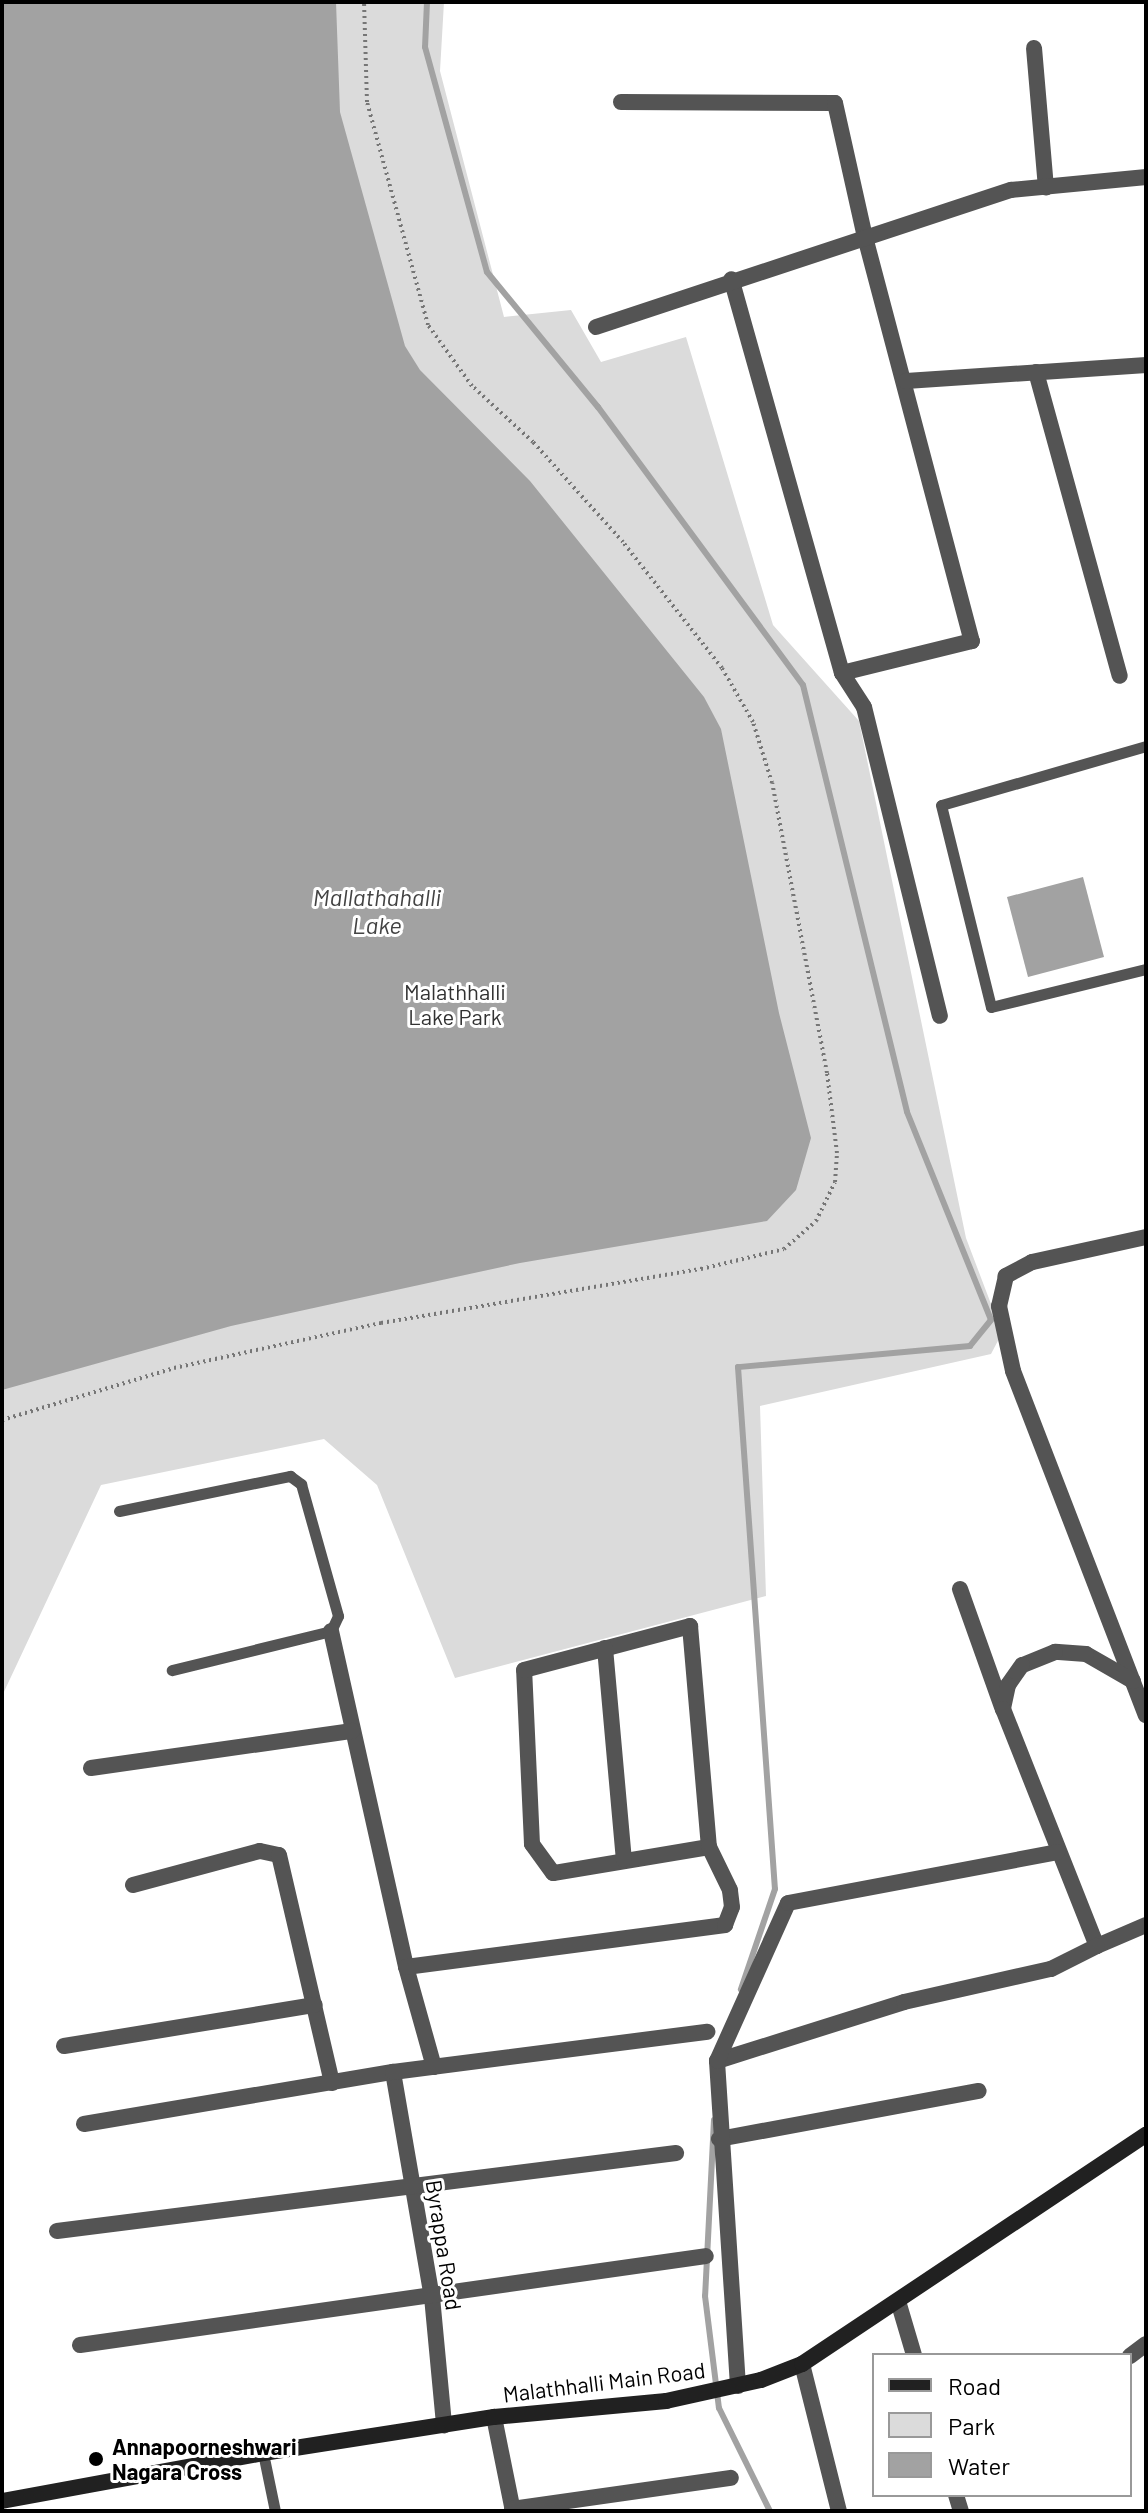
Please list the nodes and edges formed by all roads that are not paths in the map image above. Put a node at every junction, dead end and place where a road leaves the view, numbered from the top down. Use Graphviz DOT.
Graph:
graph roads {
  1 [pos="1034,48"];
  2 [pos="621,102"];
  3 [pos="1146,177"];
  4 [pos="1046,187"];
  5 [pos="865,237"];
  6 [pos="731,279"];
  7 [pos="596,327"];
  8 [pos="1146,365"];
  9 [pos="1036,372"];
  10 [pos="906,381"];
  11 [pos="842,673"];
  12 [pos="1120,676"];
  13 [pos="1146,746"];
  14 [pos="1146,969"];
  15 [pos="940,1016"];
  16 [pos="1146,1237"];
  17 [pos="119,1511"];
  18 [pos="960,1589"];
  19 [pos="331,1631"];
  20 [pos="605,1648"];
  21 [pos="172,1670"];
  22 [pos="1133,1681"];
  23 [pos="1003,1709"];
  24 [pos="1146,1715"];
  25 [pos="352,1731"];
  26 [pos="91,1768"];
  27 [pos="709,1847"];
  28 [pos="1057,1852"];
  29 [pos="624,1859"];
  30 [pos="133,1885"];
  31 [pos="1146,1925"];
  32 [pos="1097,1946"];
  33 [pos="406,1967"];
  34 [pos="315,2005"];
  35 [pos="707,2032"];
  36 [pos="64,2046"];
  37 [pos="717,2061"];
  38 [pos="434,2067"];
  39 [pos="393,2072"];
  40 [pos="332,2083"];
  41 [pos="979,2091"];
  42 [pos="84,2124"];
  43 [pos="1146,2135"];
  44 [pos="719,2139"];
  45 [pos="676,2153"];
  46 [pos="413,2184"];
  47 [pos="57,2231"];
  48 [pos="706,2256"];
  49 [pos="432,2297"];
  50 [pos="898,2301"];
  51 [pos="80,2345"];
  52 [pos="1139,2350"];
  53 [pos="913,2353"];
  54 [pos="802,2364"];
  55 [pos="1146,2368"];
  56 [pos="738,2386"];
  57 [pos="494,2417"];
  58 [pos="444,2425"];
  59 [pos="263,2453"];
  60 [pos="731,2478"];
  61 [pos="2,2501"];
  62 [pos="34,2503"];
  63 [pos="512,2510"];
  64 [pos="275,2511"];
  65 [pos="839,2511"];
  1 -- 4 [label="street"];
  2 -- 5 [label="street"];
  3 -- 4 [label="street"];
  4 -- 5 [label="street"];
  5 -- 6 [label="street"];
  5 -- 10 [label="street"];
  6 -- 7 [label="street"];
  6 -- 11 [label="street"];
  8 -- 9 [label="street"];
  9 -- 10 [label="street"];
  9 -- 12 [label="street"];
  10 -- 11 [label="street"];
  11 -- 15 [label="street"];
  13 -- 14 [label="lane"];
  16 -- 22 [label="street"];
  17 -- 19 [label="lane"];
  18 -- 23 [label="street"];
  19 -- 21 [label="lane"];
  19 -- 25 [label="street"];
  20 -- 27 [label="street"];
  20 -- 29 [label="street"];
  20 -- 29 [label="street"];
  22 -- 23 [label="street"];
  22 -- 24 [label="street"];
  23 -- 28 [label="street"];
  25 -- 26 [label="street"];
  25 -- 33 [label="street"];
  27 -- 29 [label="street"];
  27 -- 33 [label="street"];
  28 -- 32 [label="street"];
  28 -- 37 [label="street"];
  30 -- 34 [label="street"];
  31 -- 32 [label="street"];
  32 -- 37 [label="street"];
  33 -- 38 [label="street"];
  34 -- 36 [label="street"];
  34 -- 40 [label="street"];
  35 -- 38 [label="street"];
  37 -- 44 [label="street"];
  38 -- 39 [label="street"];
  39 -- 40 [label="street"];
  39 -- 46 [label="street, Byrappa Road"];
  40 -- 42 [label="street"];
  41 -- 44 [label="street"];
  43 -- 50 [label="main road, Malathhalli Main Road"];
  44 -- 56 [label="street"];
  45 -- 46 [label="street"];
  46 -- 47 [label="street"];
  46 -- 49 [label="street, Byrappa Road"];
  48 -- 49 [label="street"];
  49 -- 51 [label="street"];
  49 -- 58 [label="street, Byrappa Road"];
  50 -- 53 [label="street"];
  50 -- 54 [label="main road, Malathhalli Main Road"];
  52 -- 55 [label="street"];
  54 -- 56 [label="main road, Malathhalli Main Road"];
  54 -- 65 [label="street"];
  56 -- 57 [label="main road, Malathhalli Main Road"];
  57 -- 58 [label="main road, Malathhalli Main Road"];
  57 -- 63 [label="street"];
  58 -- 59 [label="main road, Malathhalli Main Road"];
  59 -- 62 [label="main road, Malathhalli Main Road"];
  59 -- 64 [label="lane"];
  60 -- 63 [label="street"];
  61 -- 62 [label="main road, Malathhalli Main Road"];
}
